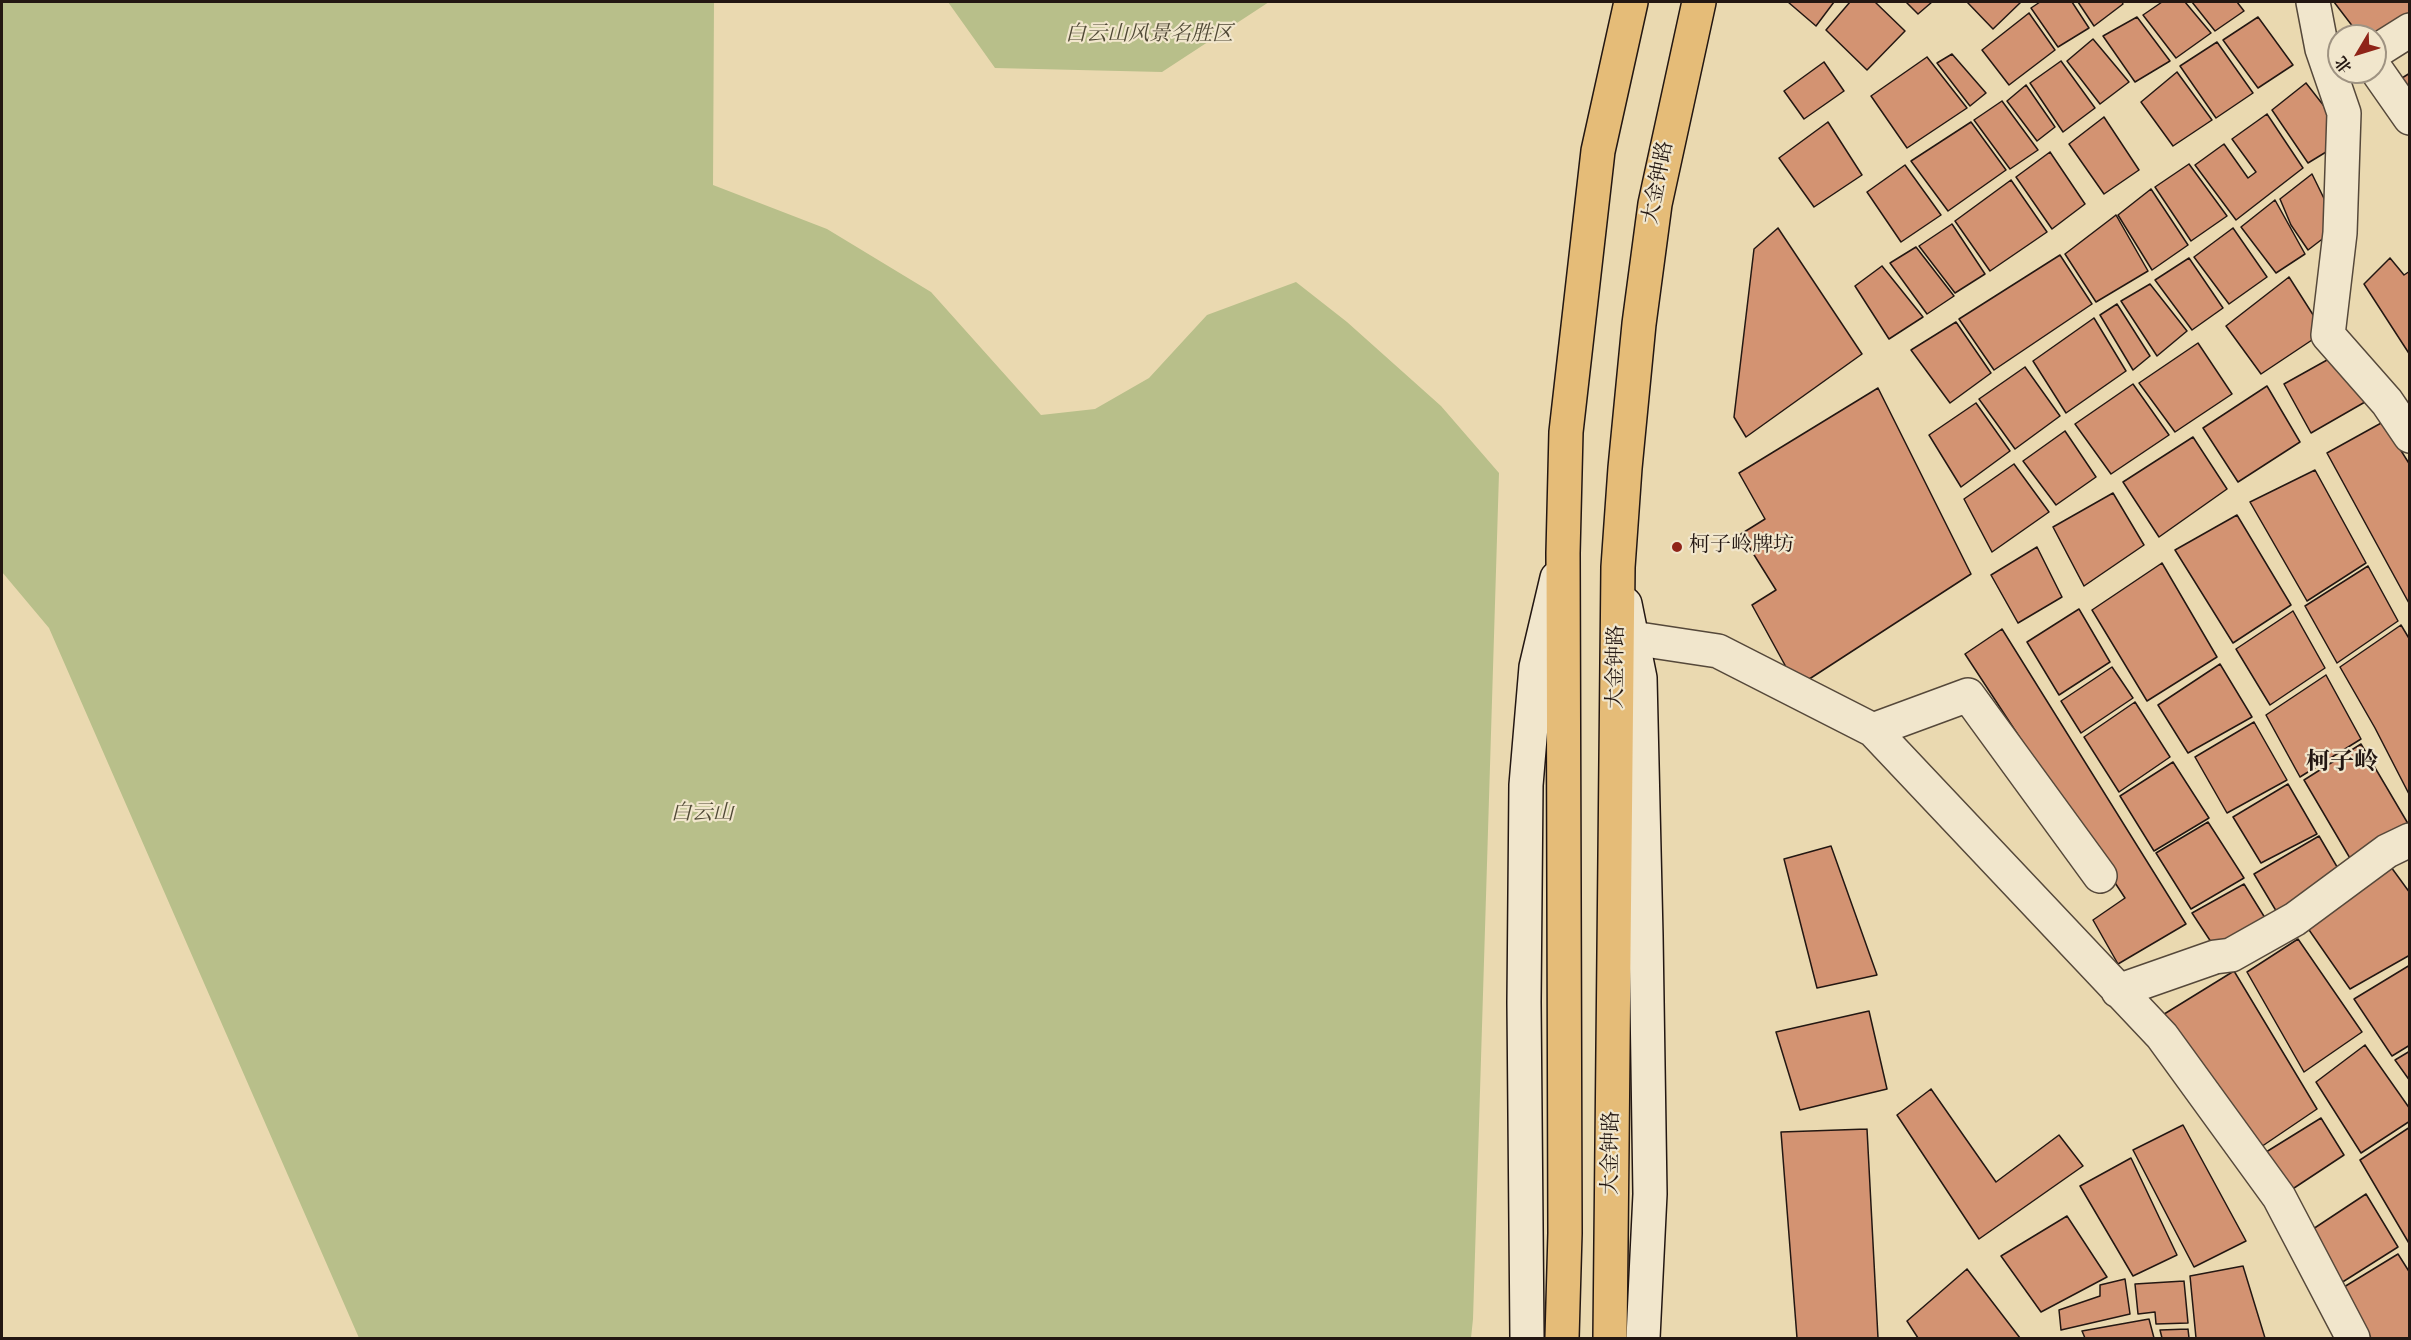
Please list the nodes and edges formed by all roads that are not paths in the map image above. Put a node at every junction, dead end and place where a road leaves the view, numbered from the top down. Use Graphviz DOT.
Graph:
graph roads {
  1 [pos="1631,2"];
  2 [pos="1699,2"];
  3 [pos="2313,2"];
  4 [pos="2409,30"];
  5 [pos="2327,42"];
  6 [pos="2387,44"];
  7 [pos="2338,84"];
  8 [pos="2386,84"];
  9 [pos="2409,118"];
  10 [pos="2409,436"];
  11 [pos="1563,553"];
  12 [pos="1618,567"];
  13 [pos="1632,638"];
  14 [pos="1873,730"];
  15 [pos="2409,840"];
  16 [pos="2100,876"];
  17 [pos="2118,991"];
  18 [pos="1527,1338"];
  19 [pos="1562,1338"];
  20 [pos="1610,1338"];
  21 [pos="1643,1338"];
  22 [pos="2353,1338"];
  1 -- 11 [label="main road"];
  2 -- 12 [label="main road, 大金钟路"];
  3 -- 5 [label="street"];
  4 -- 6 [label="street"];
  7 -- 10 [label="street"];
  8 -- 9 [label="street"];
  11 -- 18 [label="street"];
  11 -- 19 [label="main road"];
  12 -- 13 [label="street"];
  12 -- 20 [label="main road, 大金钟路"];
  13 -- 14 [label="street"];
  13 -- 21 [label="street"];
  14 -- 16 [label="street"];
  14 -- 17 [label="street"];
  15 -- 17 [label="street"];
  17 -- 22 [label="street"];
}
